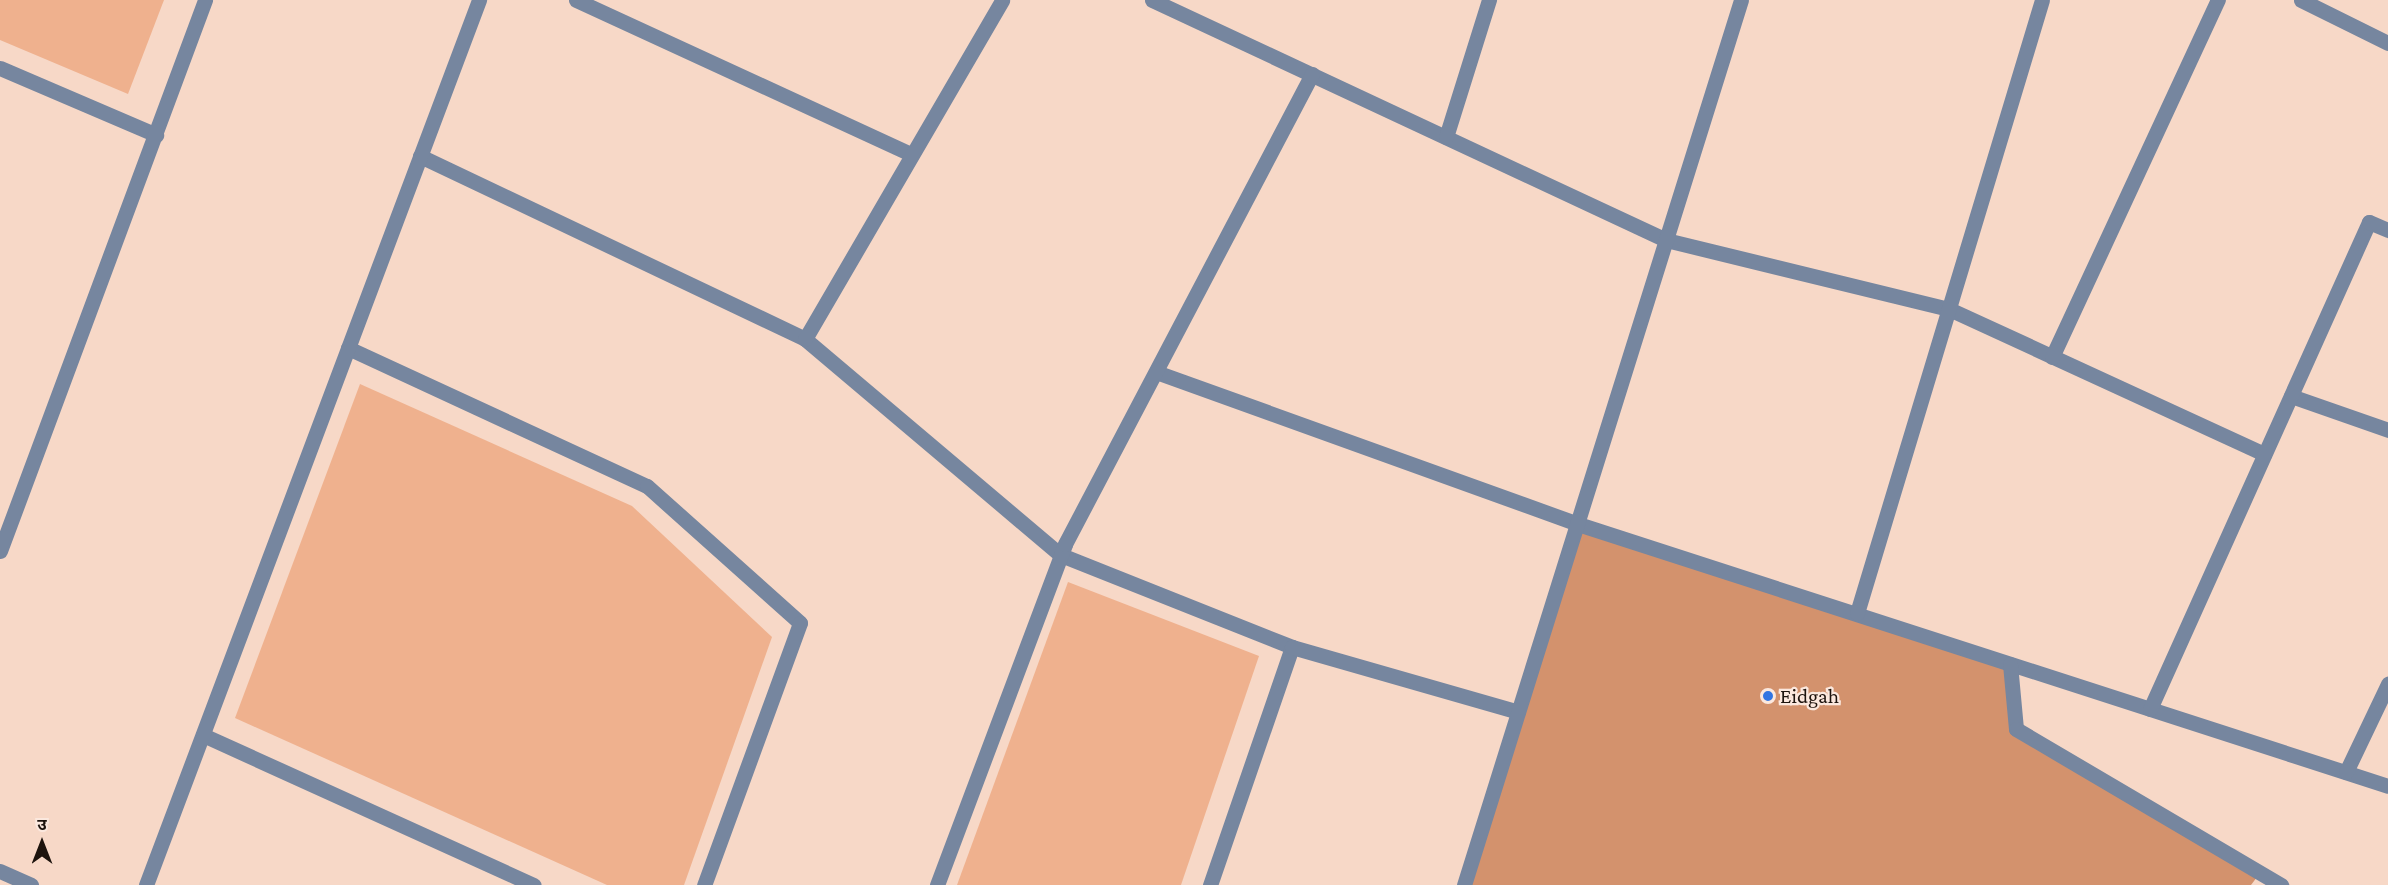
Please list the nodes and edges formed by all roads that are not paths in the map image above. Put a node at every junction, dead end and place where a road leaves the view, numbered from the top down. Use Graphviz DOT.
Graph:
graph roads {
  1 [pos="205,0"];
  2 [pos="479,0"];
  3 [pos="576,0"];
  4 [pos="1002,0"];
  5 [pos="1152,0"];
  6 [pos="1489,0"];
  7 [pos="1741,0"];
  8 [pos="2042,0"];
  9 [pos="2218,0"];
  10 [pos="2301,0"];
  11 [pos="2388,43"];
  12 [pos="0,68"];
  13 [pos="1312,74"];
  14 [pos="156,135"];
  15 [pos="1446,137"];
  16 [pos="911,154"];
  17 [pos="420,156"];
  18 [pos="2388,230"];
  19 [pos="1666,240"];
  20 [pos="1949,309"];
  21 [pos="805,339"];
  22 [pos="348,348"];
  23 [pos="2052,357"];
  24 [pos="1156,372"];
  25 [pos="2291,396"];
  26 [pos="2388,430"];
  27 [pos="2264,454"];
  28 [pos="1578,524"];
  29 [pos="0,551"];
  30 [pos="1061,555"];
  31 [pos="1857,613"];
  32 [pos="1292,647"];
  33 [pos="2010,663"];
  34 [pos="2388,684"];
  35 [pos="2150,709"];
  36 [pos="1518,712"];
  37 [pos="203,735"];
  38 [pos="2346,772"];
  39 [pos="2388,786"];
  40 [pos="0,872"];
  41 [pos="31,885"];
  42 [pos="146,885"];
  43 [pos="534,885"];
  44 [pos="704,885"];
  45 [pos="937,885"];
  46 [pos="1210,885"];
  47 [pos="1464,885"];
  48 [pos="2282,885"];
  1 -- 14 [label="street"];
  2 -- 17 [label="street"];
  3 -- 16 [label="street"];
  4 -- 16 [label="street"];
  5 -- 13 [label="street"];
  6 -- 15 [label="street"];
  7 -- 19 [label="street"];
  8 -- 20 [label="street"];
  9 -- 23 [label="street"];
  10 -- 11 [label="street"];
  12 -- 14 [label="street"];
  13 -- 15 [label="street"];
  13 -- 24 [label="street"];
  14 -- 29 [label="street"];
  15 -- 19 [label="street"];
  16 -- 21 [label="street"];
  17 -- 21 [label="street"];
  17 -- 22 [label="street"];
  18 -- 25 [label="street"];
  19 -- 20 [label="street"];
  19 -- 28 [label="street"];
  20 -- 23 [label="street"];
  20 -- 31 [label="street"];
  21 -- 30 [label="street"];
  22 -- 37 [label="street"];
  22 -- 44 [label="street"];
  23 -- 27 [label="street"];
  24 -- 28 [label="street"];
  24 -- 30 [label="street"];
  25 -- 26 [label="street"];
  25 -- 27 [label="street"];
  27 -- 35 [label="street"];
  28 -- 31 [label="street"];
  28 -- 36 [label="street"];
  30 -- 32 [label="street"];
  30 -- 45 [label="street"];
  31 -- 33 [label="street"];
  32 -- 36 [label="street"];
  32 -- 46 [label="street"];
  33 -- 35 [label="street"];
  33 -- 48 [label="street"];
  34 -- 38 [label="street"];
  35 -- 38 [label="street"];
  36 -- 47 [label="street"];
  37 -- 42 [label="street"];
  37 -- 43 [label="street"];
  38 -- 39 [label="street"];
  40 -- 41 [label="street"];
}
